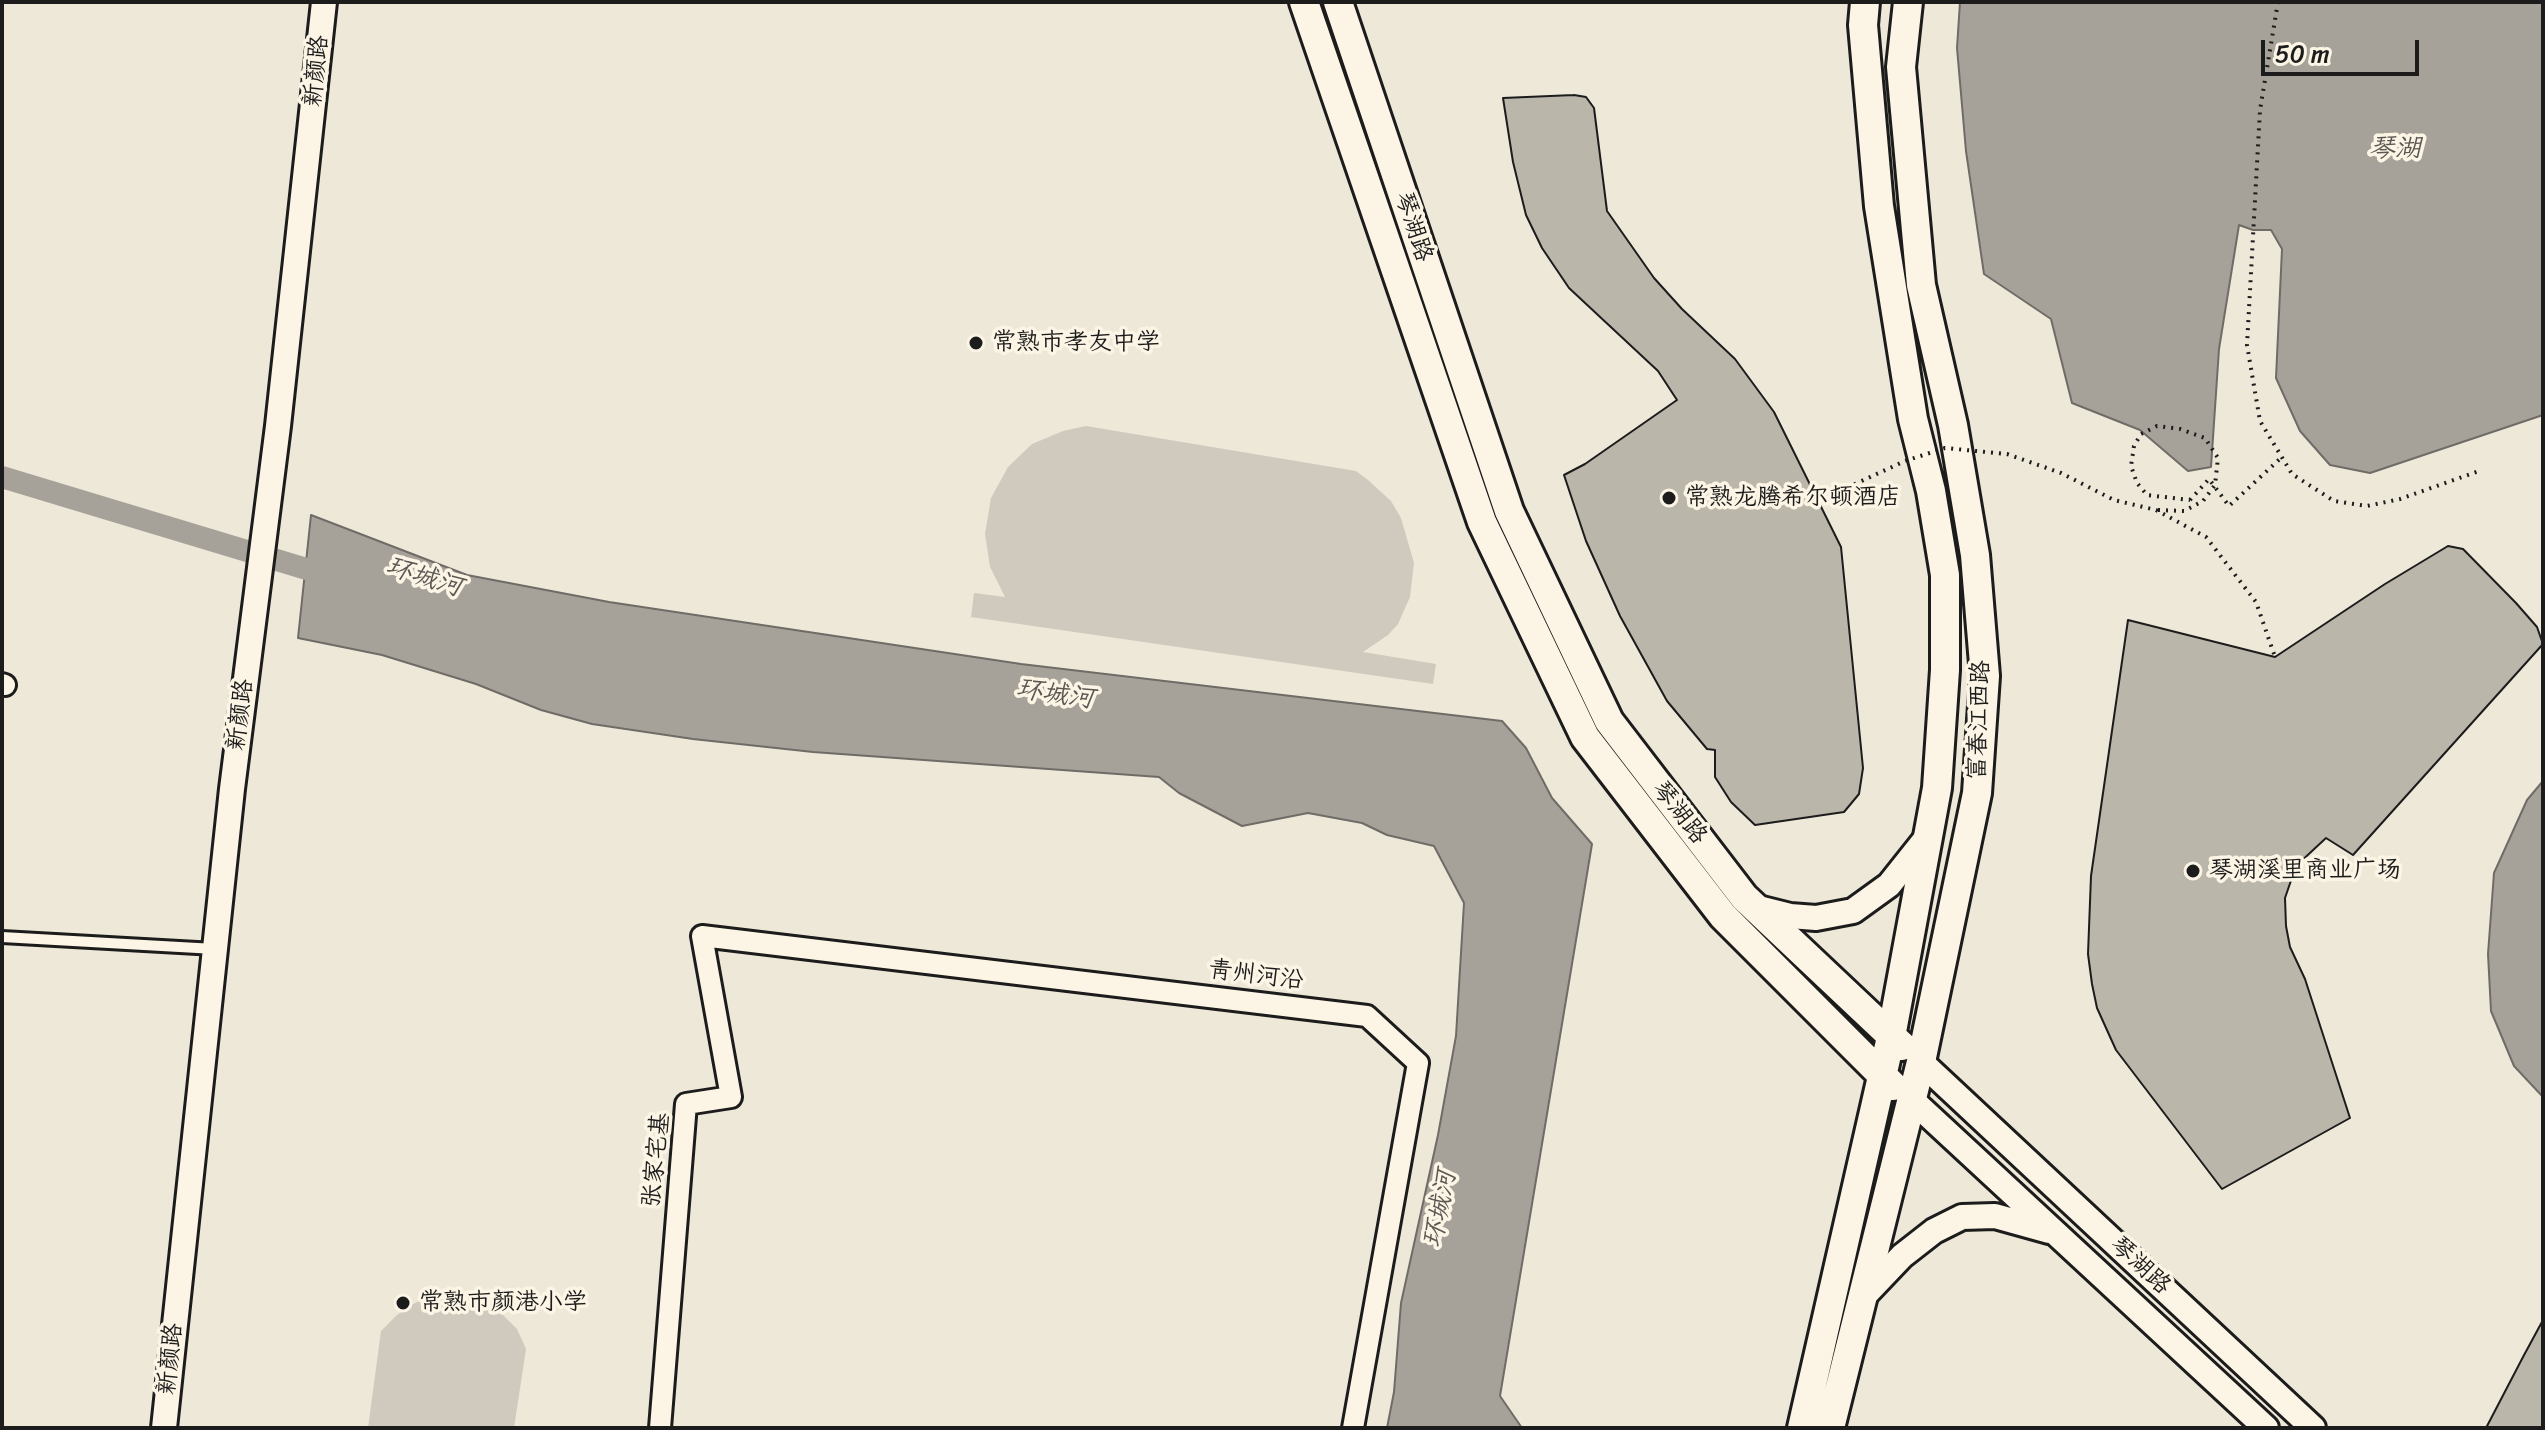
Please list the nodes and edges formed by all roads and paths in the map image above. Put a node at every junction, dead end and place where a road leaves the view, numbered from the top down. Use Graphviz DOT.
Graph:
graph roads {
  1 [pos="324,2"];
  2 [pos="1304,2"];
  3 [pos="1338,2"];
  4 [pos="1865,2"];
  5 [pos="1908,2"];
  6 [pos="2278,2"];
  7 [pos="2282,457"];
  8 [pos="2482,470"];
  9 [pos="1818,501"];
  10 [pos="2156,510"];
  11 [pos="2275,657"];
  12 [pos="1928,836"];
  13 [pos="1754,907"];
  14 [pos="702,936"];
  15 [pos="2,937"];
  16 [pos="215,949"];
  17 [pos="1891,1037"];
  18 [pos="1921,1062"];
  19 [pos="1882,1078"];
  20 [pos="1913,1101"];
  21 [pos="2055,1233"];
  22 [pos="1863,1297"];
  23 [pos="164,1428"];
  24 [pos="660,1428"];
  25 [pos="1353,1428"];
  26 [pos="1802,1428"];
  27 [pos="1830,1428"];
  28 [pos="2266,1428"];
  29 [pos="2313,1428"];
  1 -- 16 [label="street, 新颜路"];
  2 -- 19 [label="main road, 琴湖路"];
  3 -- 13 [label="main road, 琴湖路"];
  4 -- 12 [label="main road, 富春江西路"];
  5 -- 18 [label="main road, 富春江西路"];
  6 -- 7 [label="path"];
  7 -- 8 [label="path"];
  7 -- 10 [label="path, bridge"];
  9 -- 10 [label="path, bridge"];
  10 -- 11 [label="path, bridge"];
  12 -- 13 [label="street"];
  12 -- 17 [label="main road, 富春江西路"];
  13 -- 17 [label="main road, 琴湖路"];
  14 -- 24 [label="street, 张家宅基"];
  14 -- 25 [label="street, 青州河沿"];
  15 -- 16 [label="lane"];
  16 -- 23 [label="street, 新颜路"];
  17 -- 18 [label="main road, 琴湖路"];
  17 -- 19 [label="main road, 富春江西路"];
  18 -- 20 [label="main road, 富春江西路"];
  18 -- 29 [label="street, 琴湖路"];
  19 -- 20 [label="main road, 琴湖路"];
  19 -- 26 [label="main road, 富春江西路"];
  20 -- 21 [label="street, 琴湖路"];
  20 -- 22 [label="main road, 富春江西路"];
  21 -- 22 [label="street"];
  21 -- 28 [label="street, 琴湖路"];
  22 -- 27 [label="main road, 富春江西路"];
}
